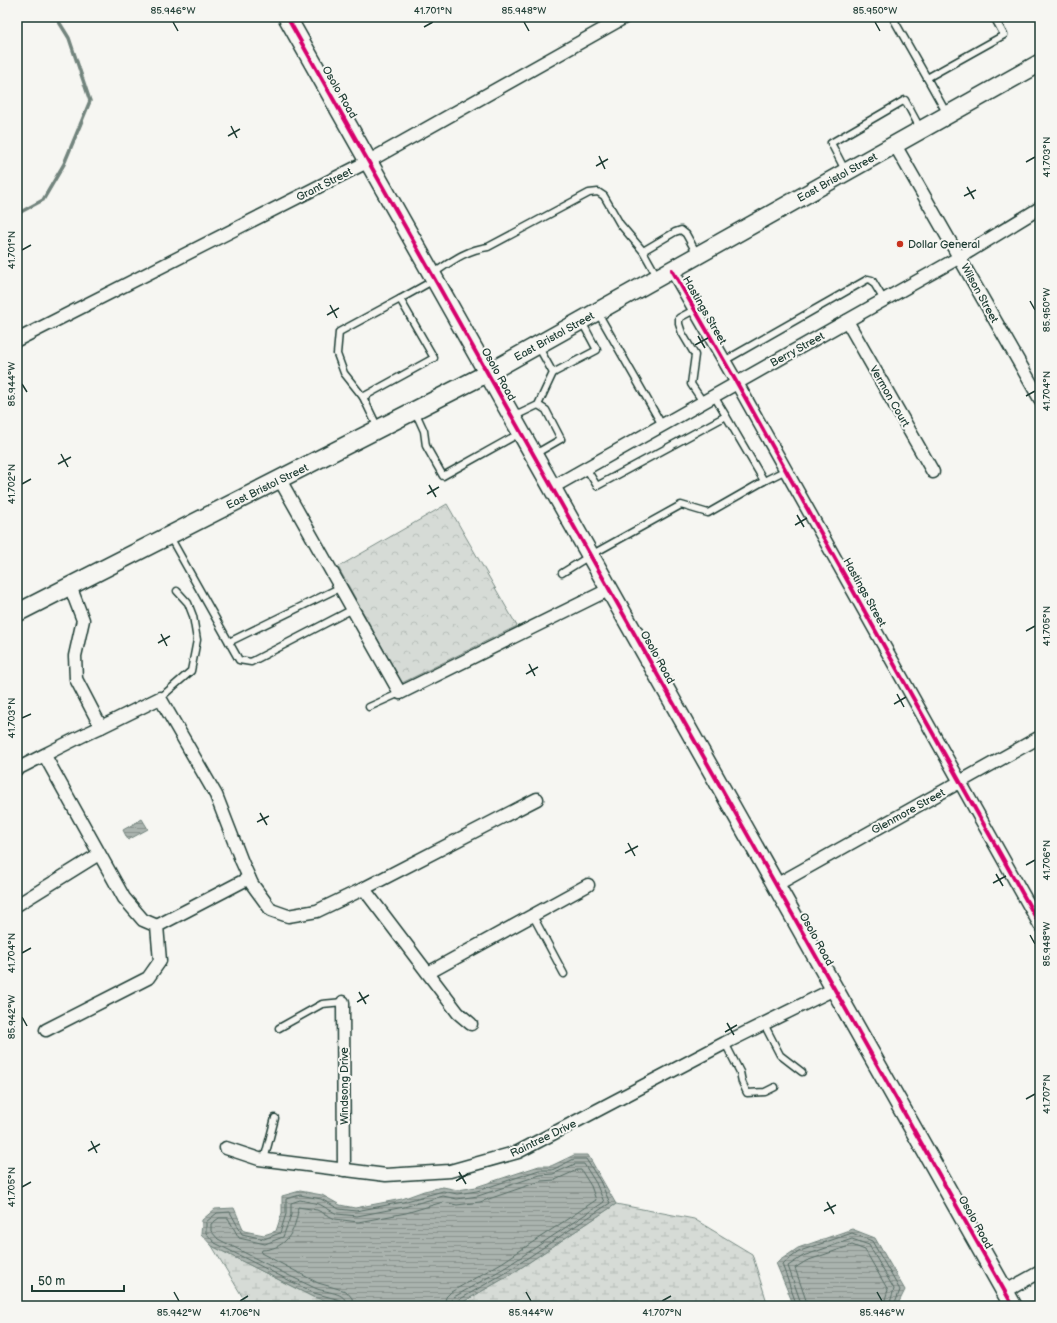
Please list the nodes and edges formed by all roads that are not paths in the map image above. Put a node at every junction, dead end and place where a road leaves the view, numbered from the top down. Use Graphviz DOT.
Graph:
graph roads {
  1 [pos="287,17"];
  2 [pos="625,17"];
  3 [pos="898,17"];
  4 [pos="994,17"];
  5 [pos="1040,63"];
  6 [pos="927,78"];
  7 [pos="947,115"];
  8 [pos="921,130"];
  9 [pos="895,145"];
  10 [pos="368,161"];
  11 [pos="846,172"];
  12 [pos="1040,208"];
  13 [pos="642,250"];
  14 [pos="698,255"];
  15 [pos="960,257"];
  16 [pos="665,274"];
  17 [pos="434,277"];
  18 [pos="400,299"];
  19 [pos="884,300"];
  20 [pos="694,310"];
  21 [pos="597,312"];
  22 [pos="581,321"];
  23 [pos="847,321"];
  24 [pos="17,340"];
  25 [pos="538,345"];
  26 [pos="724,361"];
  27 [pos="488,373"];
  28 [pos="553,373"];
  29 [pos="737,383"];
  30 [pos="714,396"];
  31 [pos="363,397"];
  32 [pos="1040,400"];
  33 [pos="702,402"];
  34 [pos="538,404"];
  35 [pos="415,411"];
  36 [pos="726,416"];
  37 [pos="513,417"];
  38 [pos="662,425"];
  39 [pos="379,430"];
  40 [pos="522,432"];
  41 [pos="534,454"];
  42 [pos="586,468"];
  43 [pos="786,470"];
  44 [pos="933,472"];
  45 [pos="280,480"];
  46 [pos="764,481"];
  47 [pos="553,487"];
  48 [pos="169,536"];
  49 [pos="591,555"];
  50 [pos="562,572"];
  51 [pos="70,586"];
  52 [pos="341,588"];
  53 [pos="610,589"];
  54 [pos="177,592"];
  55 [pos="353,609"];
  56 [pos="17,613"];
  57 [pos="229,642"];
  58 [pos="400,693"];
  59 [pos="160,698"];
  60 [pos="369,707"];
  61 [pos="101,727"];
  62 [pos="1040,737"];
  63 [pos="45,756"];
  64 [pos="17,769"];
  65 [pos="961,782"];
  66 [pos="537,800"];
  67 [pos="99,854"];
  68 [pos="249,878"];
  69 [pos="588,885"];
  70 [pos="776,885"];
  71 [pos="364,888"];
  72 [pos="17,906"];
  73 [pos="532,916"];
  74 [pos="1040,925"];
  75 [pos="156,926"];
  76 [pos="428,973"];
  77 [pos="564,974"];
  78 [pos="834,989"];
  79 [pos="343,1002"];
  80 [pos="471,1024"];
  81 [pos="764,1024"];
  82 [pos="280,1028"];
  83 [pos="46,1030"];
  84 [pos="725,1044"];
  85 [pos="802,1072"];
  86 [pos="775,1087"];
  87 [pos="275,1118"];
  88 [pos="226,1148"];
  89 [pos="264,1160"];
  90 [pos="344,1170"];
  91 [pos="1040,1272"];
  92 [pos="1009,1299"];
  1 -- 10 [label="street, Osolo Road"];
  2 -- 10 [label="street, Grant Street"];
  3 -- 6 [label="lane"];
  4 -- 6 [label="lane"];
  5 -- 7 [label="street, East Bristol Street"];
  6 -- 7 [label="lane"];
  7 -- 8 [label="street, East Bristol Street"];
  8 -- 9 [label="street, East Bristol Street"];
  8 -- 11 [label="lane"];
  9 -- 11 [label="street, East Bristol Street"];
  9 -- 15 [label="street, Wilson Street"];
  10 -- 17 [label="street, Osolo Road"];
  10 -- 24 [label="street, Grant Street"];
  11 -- 14 [label="street, East Bristol Street"];
  12 -- 15 [label="street, Berry Street"];
  13 -- 14 [label="lane"];
  13 -- 16 [label="lane"];
  13 -- 17 [label="lane"];
  14 -- 16 [label="street, East Bristol Street"];
  15 -- 19 [label="street, Berry Street"];
  15 -- 32 [label="street, Wilson Street"];
  16 -- 20 [label="street, Hastings Street"];
  16 -- 21 [label="street, East Bristol Street"];
  17 -- 18 [label="lane"];
  17 -- 27 [label="street, Osolo Road"];
  18 -- 31 [label="lane"];
  18 -- 31 [label="lane"];
  19 -- 23 [label="street, Berry Street"];
  19 -- 26 [label="lane"];
  20 -- 26 [label="street, Hastings Street"];
  20 -- 33 [label="lane"];
  21 -- 22 [label="street, East Bristol Street"];
  21 -- 38 [label="lane"];
  22 -- 25 [label="street, East Bristol Street"];
  22 -- 28 [label="lane"];
  23 -- 29 [label="street, Berry Street"];
  23 -- 44 [label="street, Vermon Court"];
  25 -- 27 [label="street, East Bristol Street"];
  25 -- 28 [label="lane"];
  26 -- 29 [label="street, Hastings Street"];
  27 -- 35 [label="street, East Bristol Street"];
  27 -- 37 [label="street, Osolo Road"];
  28 -- 34 [label="lane"];
  29 -- 30 [label="street, Berry Street"];
  29 -- 43 [label="street, Hastings Street"];
  30 -- 33 [label="street, Berry Street"];
  30 -- 36 [label="lane"];
  31 -- 39 [label="lane"];
  33 -- 38 [label="street, Berry Street"];
  34 -- 37 [label="lane"];
  34 -- 41 [label="lane"];
  35 -- 39 [label="street, East Bristol Street"];
  35 -- 40 [label="lane"];
  36 -- 42 [label="lane"];
  36 -- 46 [label="lane"];
  37 -- 40 [label="street, Osolo Road"];
  38 -- 42 [label="street, Berry Street"];
  39 -- 45 [label="street, East Bristol Street"];
  40 -- 41 [label="street, Osolo Road"];
  41 -- 47 [label="street, Osolo Road"];
  42 -- 47 [label="street, Berry Street"];
  43 -- 46 [label="lane"];
  43 -- 65 [label="street, Hastings Street"];
  45 -- 48 [label="street, East Bristol Street"];
  45 -- 52 [label="street"];
  46 -- 49 [label="lane"];
  47 -- 49 [label="street, Osolo Road"];
  48 -- 51 [label="street, East Bristol Street"];
  48 -- 57 [label="lane"];
  49 -- 50 [label="lane"];
  49 -- 53 [label="street, Osolo Road"];
  51 -- 56 [label="street, East Bristol Street"];
  51 -- 61 [label="street"];
  52 -- 55 [label="street"];
  52 -- 57 [label="lane"];
  53 -- 58 [label="street"];
  53 -- 70 [label="street, Osolo Road"];
  54 -- 59 [label="lane"];
  55 -- 57 [label="lane"];
  55 -- 58 [label="street"];
  58 -- 60 [label="lane"];
  59 -- 61 [label="street"];
  59 -- 68 [label="street"];
  61 -- 63 [label="street"];
  62 -- 65 [label="street, Glenmore Street"];
  63 -- 64 [label="street"];
  63 -- 67 [label="street"];
  65 -- 70 [label="street, Glenmore Street"];
  65 -- 74 [label="street, Hastings Street"];
  66 -- 71 [label="street"];
  67 -- 72 [label="street"];
  67 -- 75 [label="street"];
  68 -- 71 [label="street"];
  68 -- 75 [label="street"];
  69 -- 73 [label="street"];
  70 -- 78 [label="street, Osolo Road"];
  71 -- 76 [label="street"];
  73 -- 76 [label="street"];
  73 -- 77 [label="lane"];
  75 -- 83 [label="street"];
  76 -- 80 [label="street"];
  78 -- 81 [label="street, Raintree Drive"];
  78 -- 92 [label="street, Osolo Road"];
  79 -- 82 [label="lane"];
  79 -- 90 [label="street, Windsong Drive"];
  81 -- 84 [label="street, Raintree Drive"];
  81 -- 85 [label="lane"];
  84 -- 86 [label="lane"];
  84 -- 90 [label="street, Raintree Drive"];
  87 -- 89 [label="lane"];
  88 -- 89 [label="street, Raintree Drive"];
  89 -- 90 [label="street, Raintree Drive"];
  91 -- 92 [label="street"];
}
